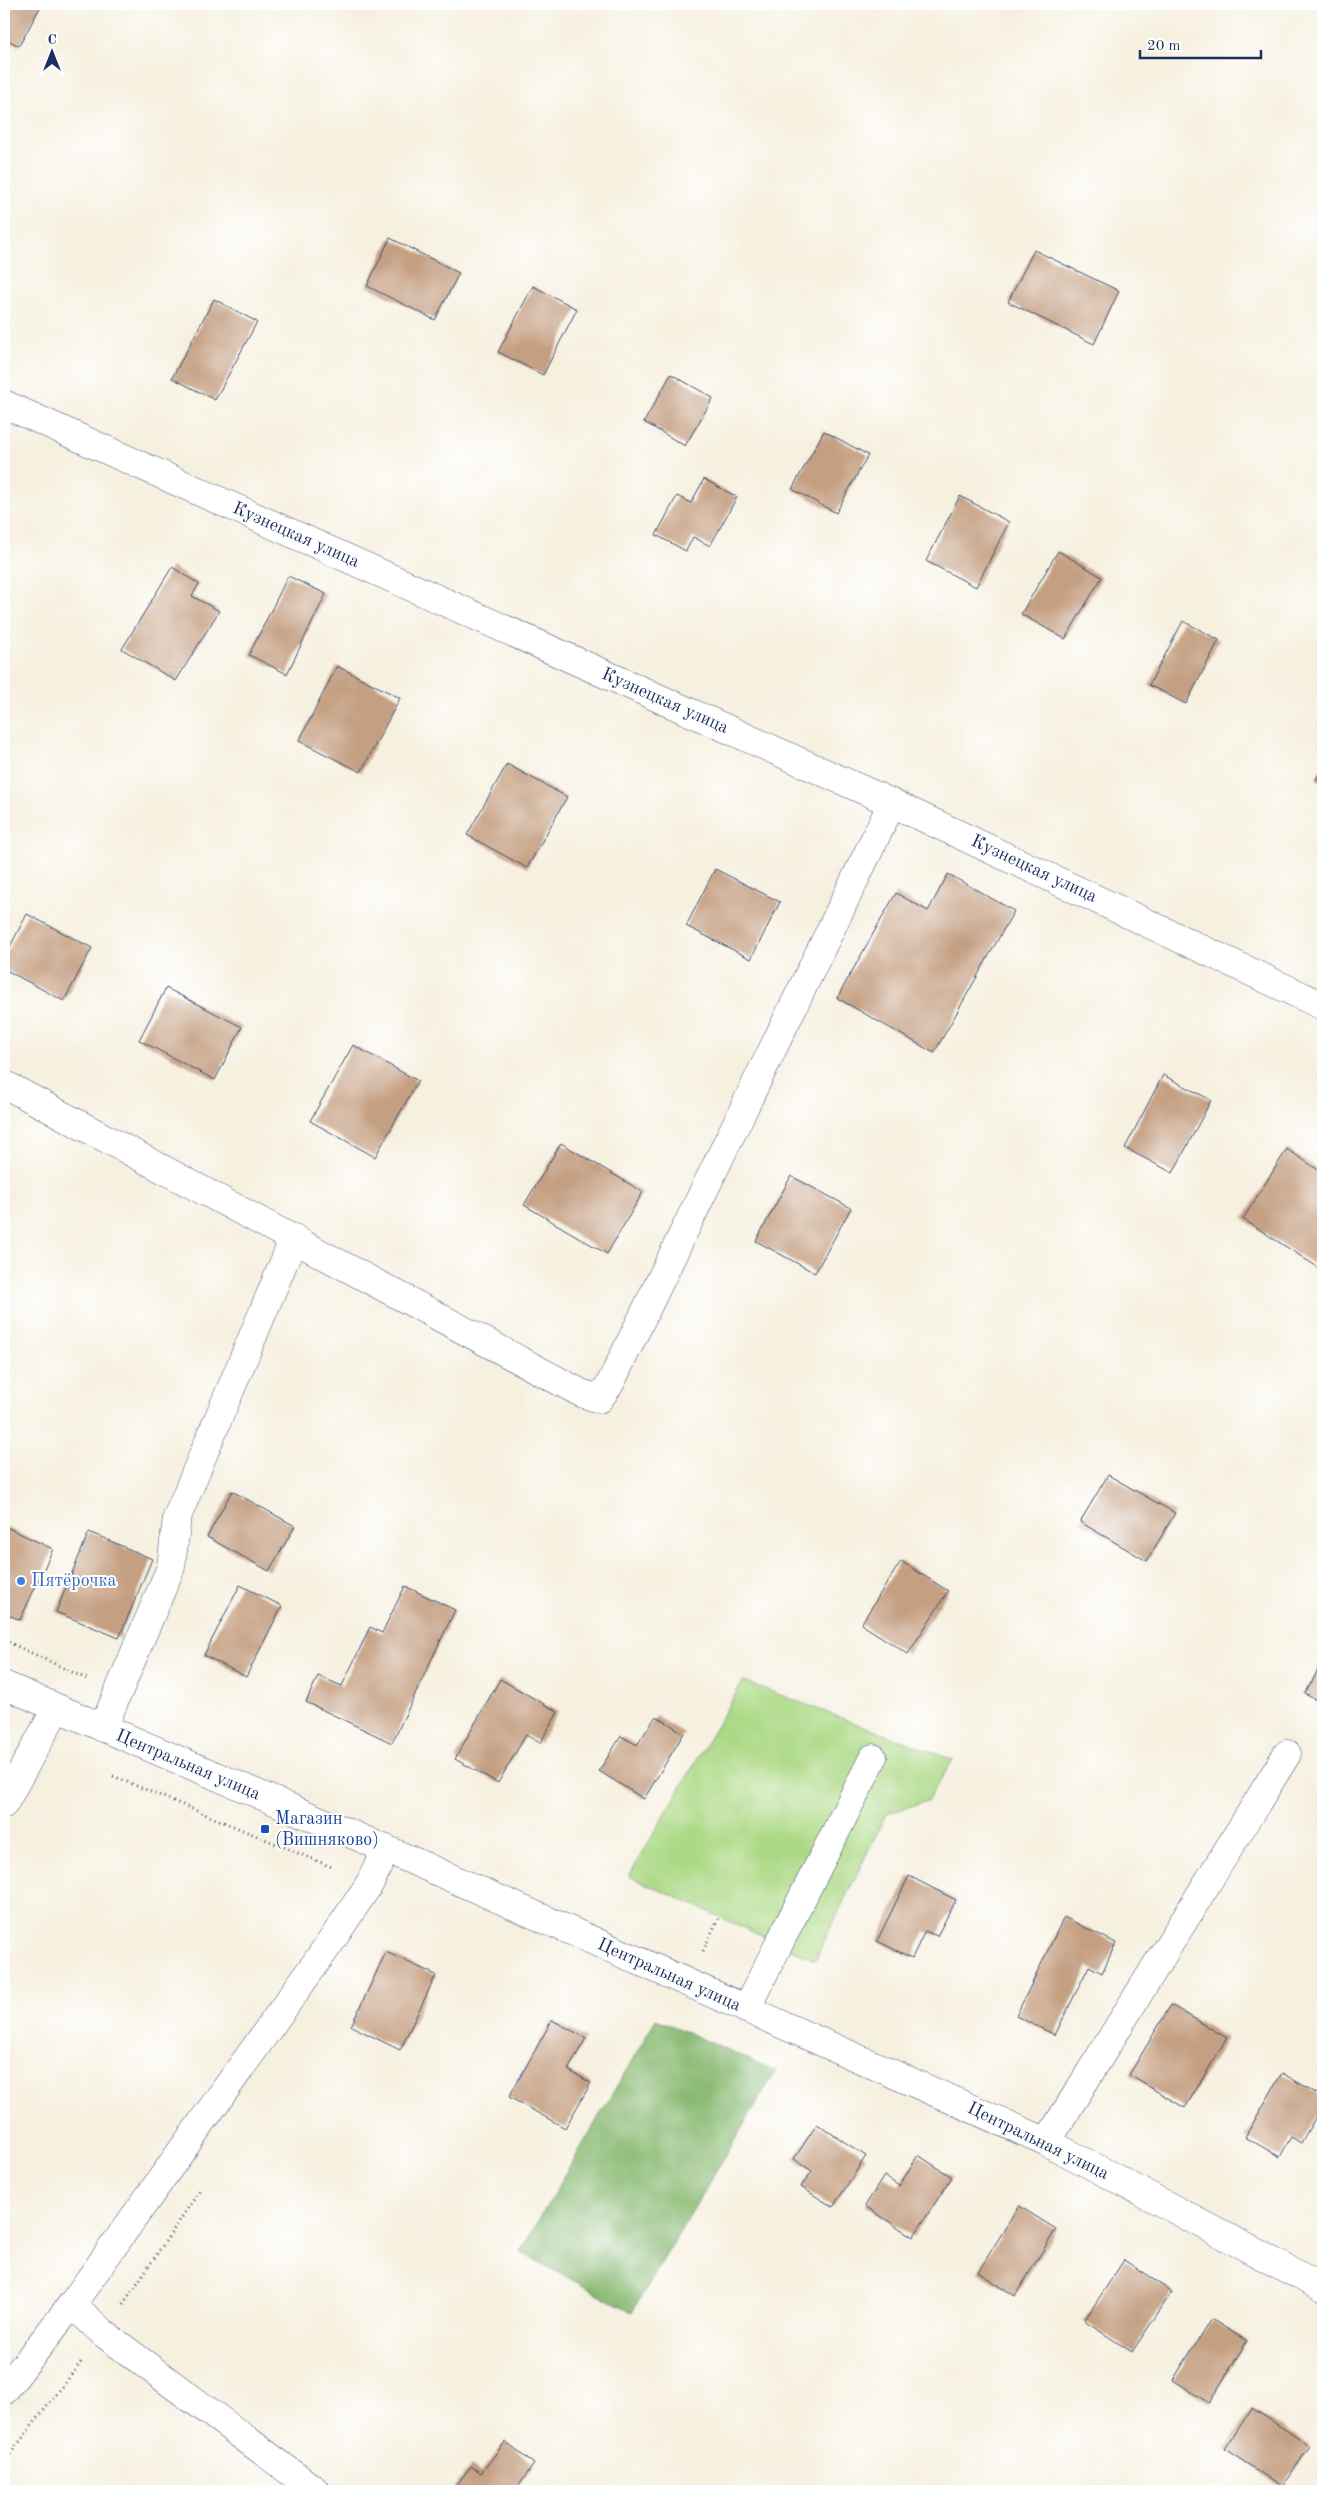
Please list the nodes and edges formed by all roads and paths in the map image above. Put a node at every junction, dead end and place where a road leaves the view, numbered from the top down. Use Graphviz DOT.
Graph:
graph roads {
  1 [pos="4,404"];
  2 [pos="892,803"];
  3 [pos="1323,1006"];
  4 [pos="4,1084"];
  5 [pos="294,1238"];
  6 [pos="4,1640"];
  7 [pos="4,1685"];
  8 [pos="118,1694"];
  9 [pos="56,1709"];
  10 [pos="103,1728"];
  11 [pos="1287,1754"];
  12 [pos="873,1758"];
  13 [pos="113,1776"];
  14 [pos="4,1804"];
  15 [pos="386,1849"];
  16 [pos="334,1868"];
  17 [pos="746,2009"];
  18 [pos="1047,2142"];
  19 [pos="1323,2288"];
  20 [pos="72,2304"];
  21 [pos="4,2391"];
  22 [pos="316,2491"];
  1 -- 2 [label="street, Кузнецкая улица"];
  2 -- 3 [label="street, Кузнецкая улица"];
  2 -- 5 [label="street"];
  4 -- 5 [label="street"];
  5 -- 8 [label="street"];
  6 -- 8 [label="path"];
  7 -- 9 [label="street, Центральная улица"];
  8 -- 10 [label="street"];
  9 -- 10 [label="street, Центральная улица"];
  9 -- 14 [label="street"];
  10 -- 15 [label="street, Центральная улица"];
  11 -- 18 [label="street"];
  12 -- 17 [label="street"];
  13 -- 16 [label="path"];
  15 -- 17 [label="street, Центральная улица"];
  15 -- 20 [label="street"];
  17 -- 18 [label="street, Центральная улица"];
  18 -- 19 [label="street, Центральная улица"];
  20 -- 21 [label="street"];
  20 -- 22 [label="street"];
}
